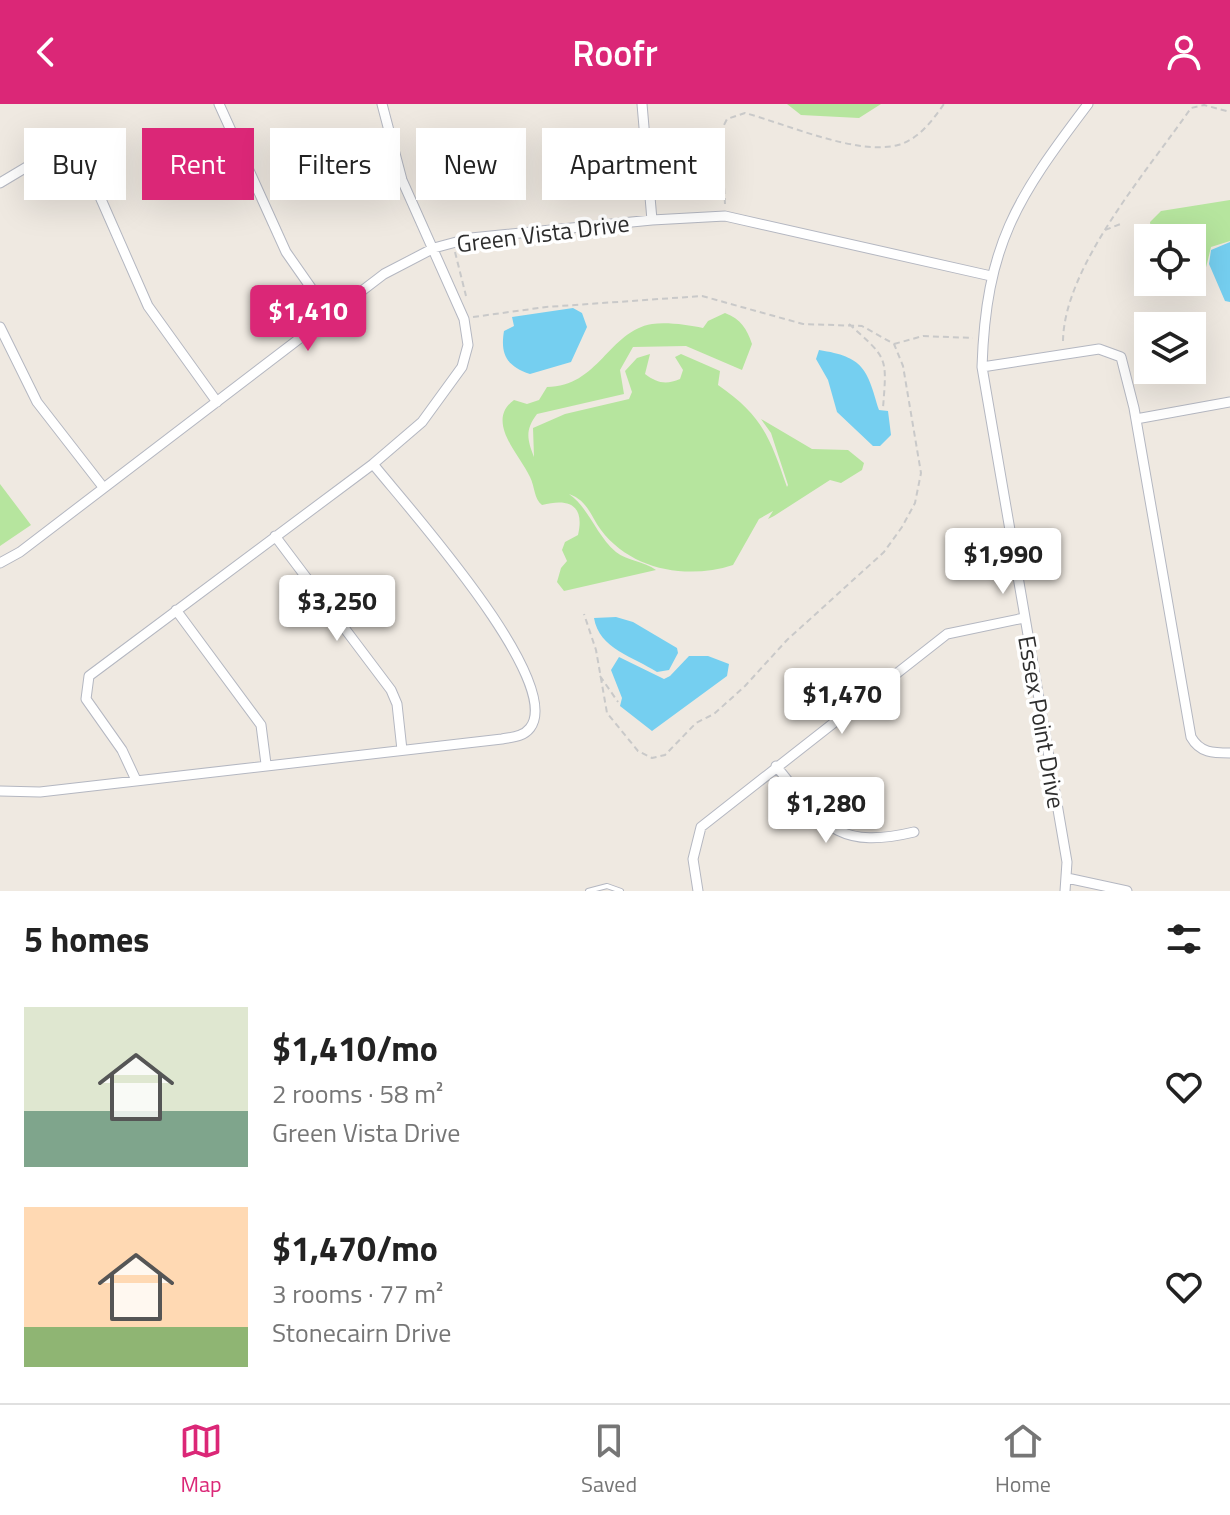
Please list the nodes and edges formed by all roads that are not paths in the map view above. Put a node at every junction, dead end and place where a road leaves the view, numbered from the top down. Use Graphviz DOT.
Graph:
graph roads {
  1 [pos="219,104"];
  2 [pos="382,104"];
  3 [pos="642,104"];
  4 [pos="1088,104"];
  5 [pos="0,183"];
  6 [pos="652,220"];
  7 [pos="434,248"];
  8 [pos="991,276"];
  9 [pos="330,315"];
  10 [pos="0,327"];
  11 [pos="982,367"];
  12 [pos="217,402"];
  13 [pos="1230,402"];
  14 [pos="1136,419"];
  15 [pos="373,464"];
  16 [pos="103,487"];
  17 [pos="275,536"];
  18 [pos="0,563"];
  19 [pos="176,610"];
  20 [pos="1024,618"];
  21 [pos="402,750"];
  22 [pos="1230,753"];
  23 [pos="266,764"];
  24 [pos="776,766"];
  25 [pos="136,780"];
  26 [pos="0,791"];
  27 [pos="914,832"];
  28 [pos="1067,878"];
  29 [pos="588,891"];
  30 [pos="621,891"];
  31 [pos="698,891"];
  32 [pos="1065,891"];
  33 [pos="1127,891"];
  1 -- 9 [label="street"];
  2 -- 7 [label="street"];
  3 -- 6 [label="street"];
  4 -- 8 [label="street, Essex Point Drive"];
  5 -- 12 [label="street"];
  6 -- 7 [label="street, Green Vista Drive"];
  6 -- 8 [label="street, Green Vista Drive"];
  7 -- 9 [label="street, Green Vista Drive"];
  7 -- 15 [label="street"];
  8 -- 11 [label="street, Essex Point Drive"];
  9 -- 12 [label="street, Green Vista Drive"];
  10 -- 16 [label="street"];
  11 -- 14 [label="street"];
  11 -- 20 [label="street, Essex Point Drive"];
  12 -- 16 [label="street, Green Vista Drive"];
  13 -- 14 [label="street"];
  14 -- 22 [label="street"];
  15 -- 17 [label="street"];
  15 -- 21 [label="street"];
  16 -- 18 [label="street, Green Vista Drive"];
  17 -- 19 [label="street"];
  17 -- 21 [label="street"];
  19 -- 23 [label="street"];
  19 -- 25 [label="street"];
  20 -- 24 [label="street"];
  20 -- 28 [label="street, Essex Point Drive"];
  21 -- 23 [label="street"];
  23 -- 25 [label="street"];
  24 -- 27 [label="street"];
  24 -- 31 [label="street"];
  25 -- 26 [label="street"];
  28 -- 32 [label="street, Essex Point Drive"];
  28 -- 33 [label="street"];
  29 -- 30 [label="lane"];
}
